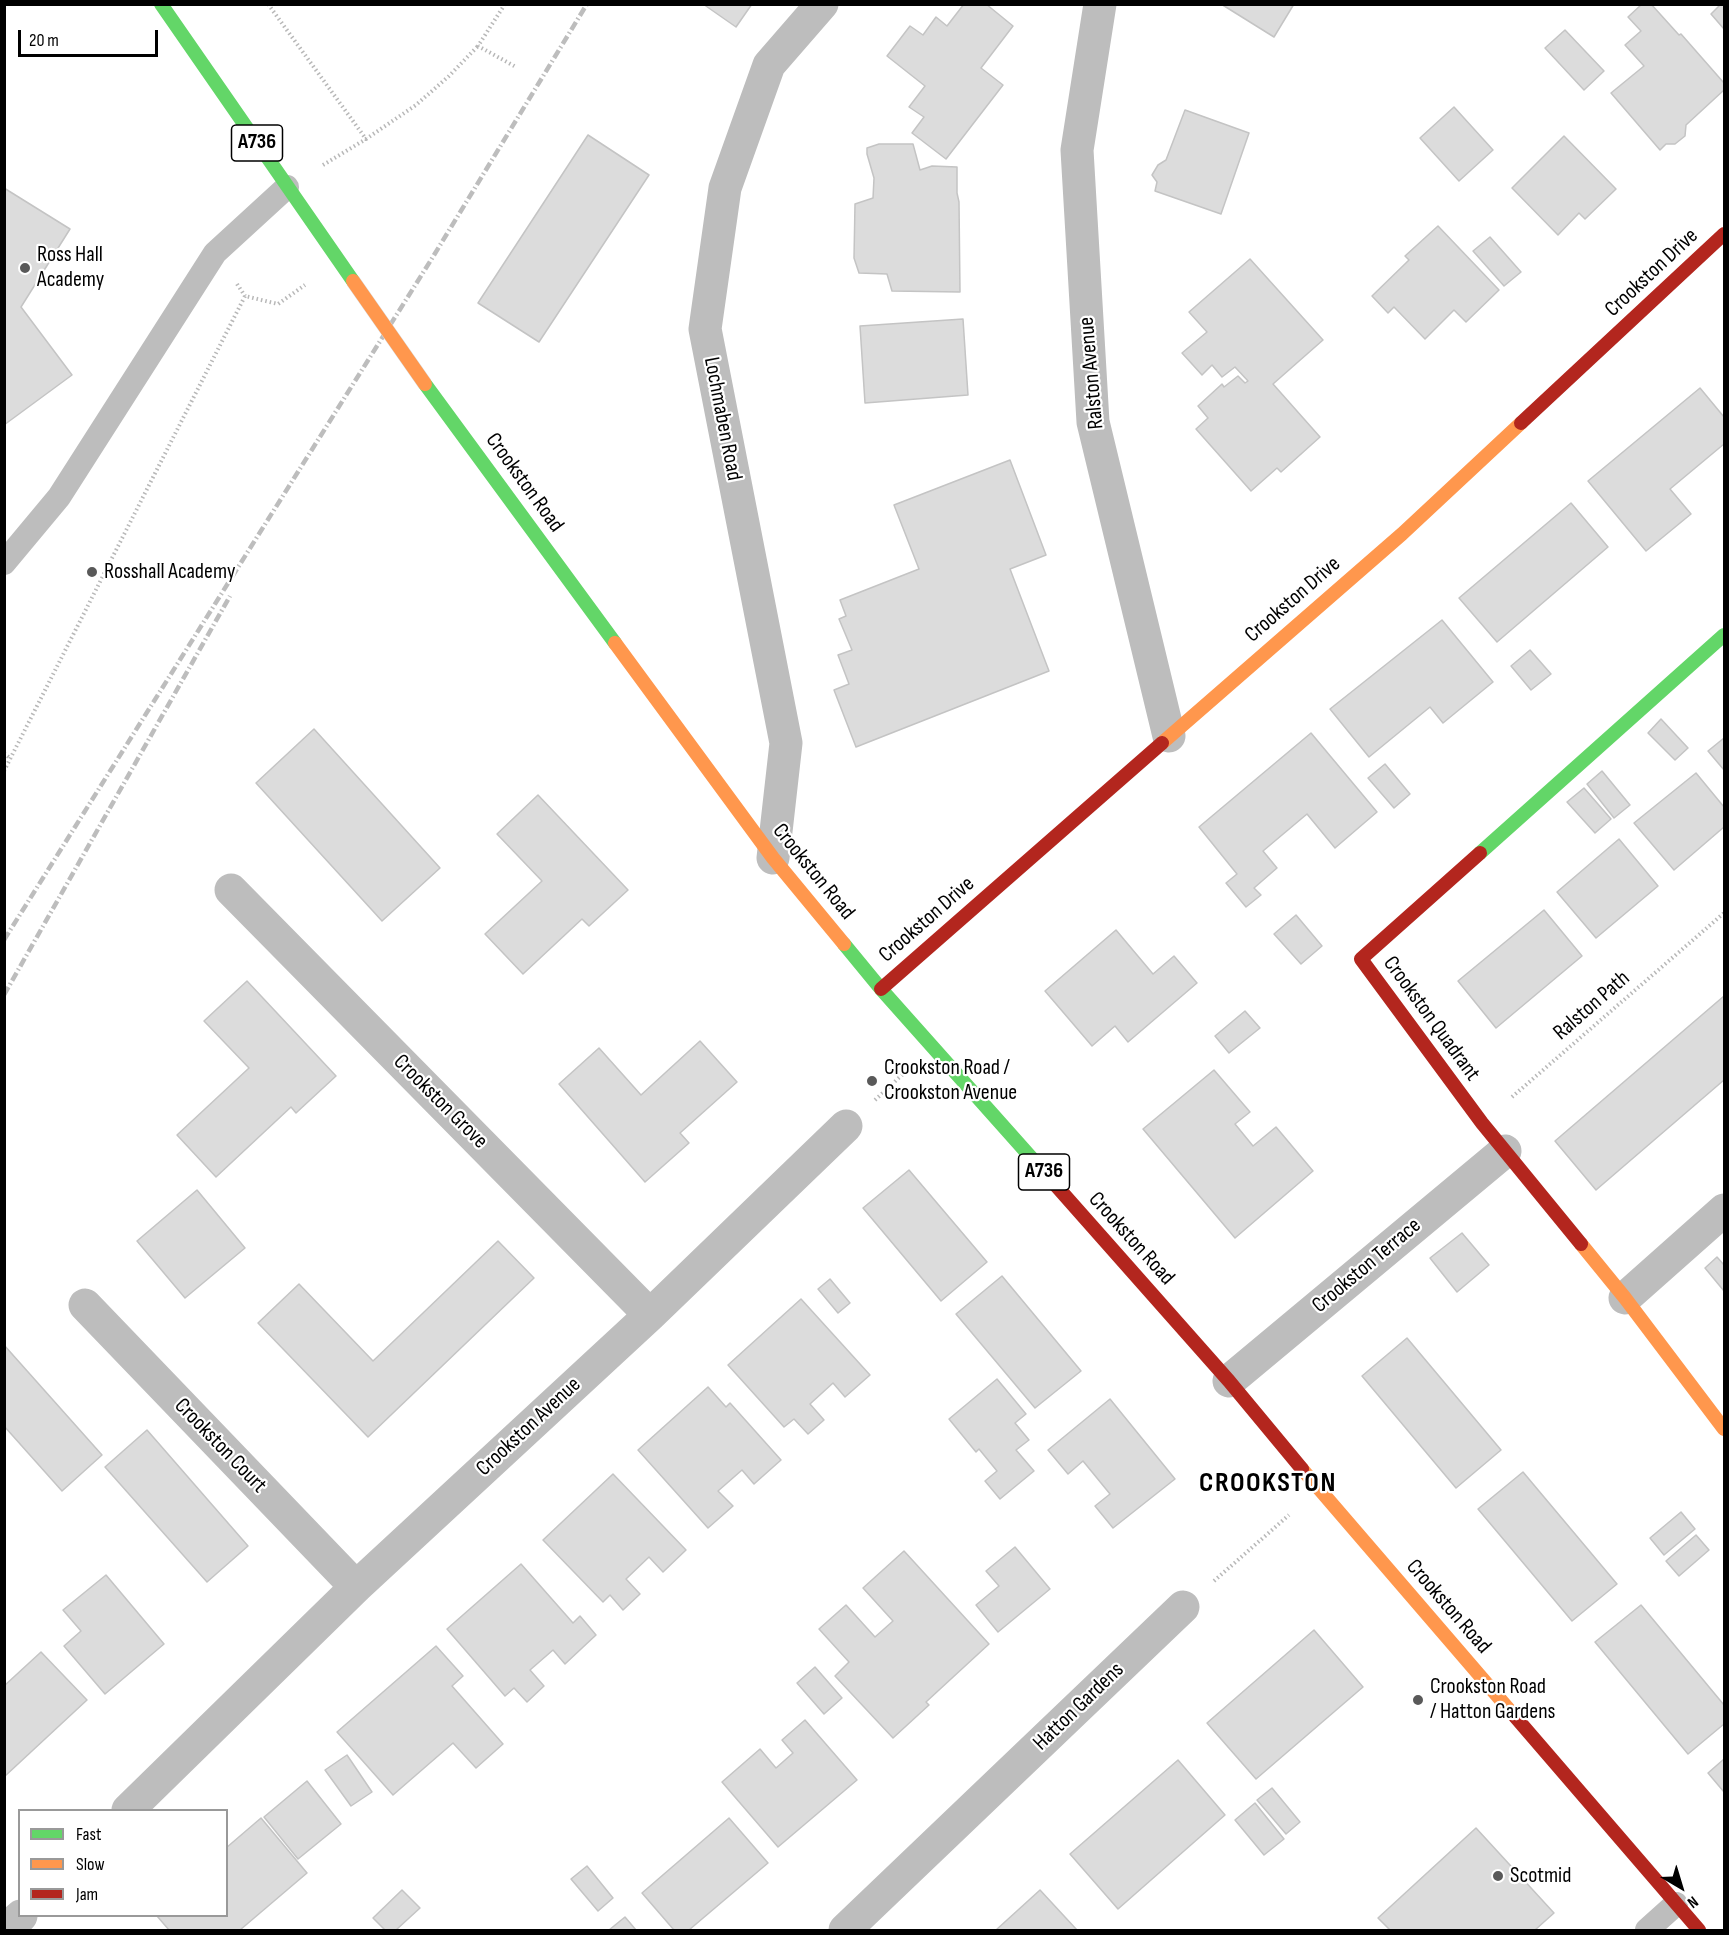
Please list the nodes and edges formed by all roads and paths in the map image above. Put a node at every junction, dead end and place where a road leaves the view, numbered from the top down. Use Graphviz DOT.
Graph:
graph roads {
  1 [pos="161,4"];
  2 [pos="268,4"];
  3 [pos="504,4"];
  4 [pos="822,4"];
  5 [pos="1100,4"];
  6 [pos="478,46"];
  7 [pos="516,66"];
  8 [pos="366,139"];
  9 [pos="287,187"];
  10 [pos="1725,234"];
  11 [pos="339,261"];
  12 [pos="4,563"];
  13 [pos="1725,635"];
  14 [pos="1169,736"];
  15 [pos="4,753"];
  16 [pos="11,759"];
  17 [pos="4,771"];
  18 [pos="773,858"];
  19 [pos="231,890"];
  20 [pos="1725,913"];
  21 [pos="880,989"];
  22 [pos="933,1047"];
  23 [pos="1482,1123"];
  24 [pos="846,1126"];
  25 [pos="1505,1151"];
  26 [pos="1725,1210"];
  27 [pos="1624,1298"];
  28 [pos="85,1305"];
  29 [pos="650,1315"];
  30 [pos="1229,1381"];
  31 [pos="1725,1429"];
  32 [pos="1319,1489"];
  33 [pos="356,1587"];
  34 [pos="1184,1607"];
  35 [pos="129,1809"];
  36 [pos="1676,1905"];
  37 [pos="20,1917"];
  38 [pos="6,1930"];
  39 [pos="845,1930"];
  40 [pos="1647,1930"];
  41 [pos="1699,1930"];
  1 -- 9 [label="main road, A736"];
  2 -- 8 [label="path"];
  3 -- 6 [label="path"];
  4 -- 18 [label="street, Lochmaben Road"];
  5 -- 14 [label="street, Ralston Avenue"];
  6 -- 7 [label="path"];
  6 -- 8 [label="path"];
  8 -- 9 [label="path"];
  9 -- 11 [label="main road, A736"];
  9 -- 12 [label="lane"];
  10 -- 14 [label="main road, Crookston Drive"];
  11 -- 16 [label="path"];
  11 -- 18 [label="main road, Crookston Road / A736, bridge"];
  13 -- 23 [label="main road, Crookston Quadrant"];
  14 -- 21 [label="main road, Crookston Drive"];
  15 -- 16 [label="path"];
  16 -- 17 [label="path"];
  18 -- 21 [label="main road, Crookston Road / A736"];
  19 -- 29 [label="street, Crookston Grove"];
  20 -- 23 [label="path, Ralston Path"];
  21 -- 22 [label="main road, Crookston Road / A736"];
  22 -- 24 [label="path"];
  22 -- 30 [label="main road, Crookston Road / A736"];
  23 -- 25 [label="main road, Crookston Quadrant"];
  24 -- 29 [label="street, Crookston Avenue"];
  25 -- 27 [label="main road, Crookston Quadrant"];
  25 -- 30 [label="street, Crookston Terrace"];
  26 -- 27 [label="street"];
  27 -- 31 [label="main road, Crookston Quadrant"];
  28 -- 33 [label="street, Crookston Court"];
  29 -- 33 [label="street, Crookston Avenue"];
  30 -- 32 [label="main road, Crookston Road / A736"];
  32 -- 34 [label="path"];
  32 -- 36 [label="main road, Crookston Road / A736"];
  33 -- 35 [label="street, Crookston Avenue"];
  34 -- 39 [label="street, Hatton Gardens"];
  36 -- 40 [label="lane"];
  36 -- 41 [label="main road, Crookston Road / A736"];
  37 -- 38 [label="street"];
}
